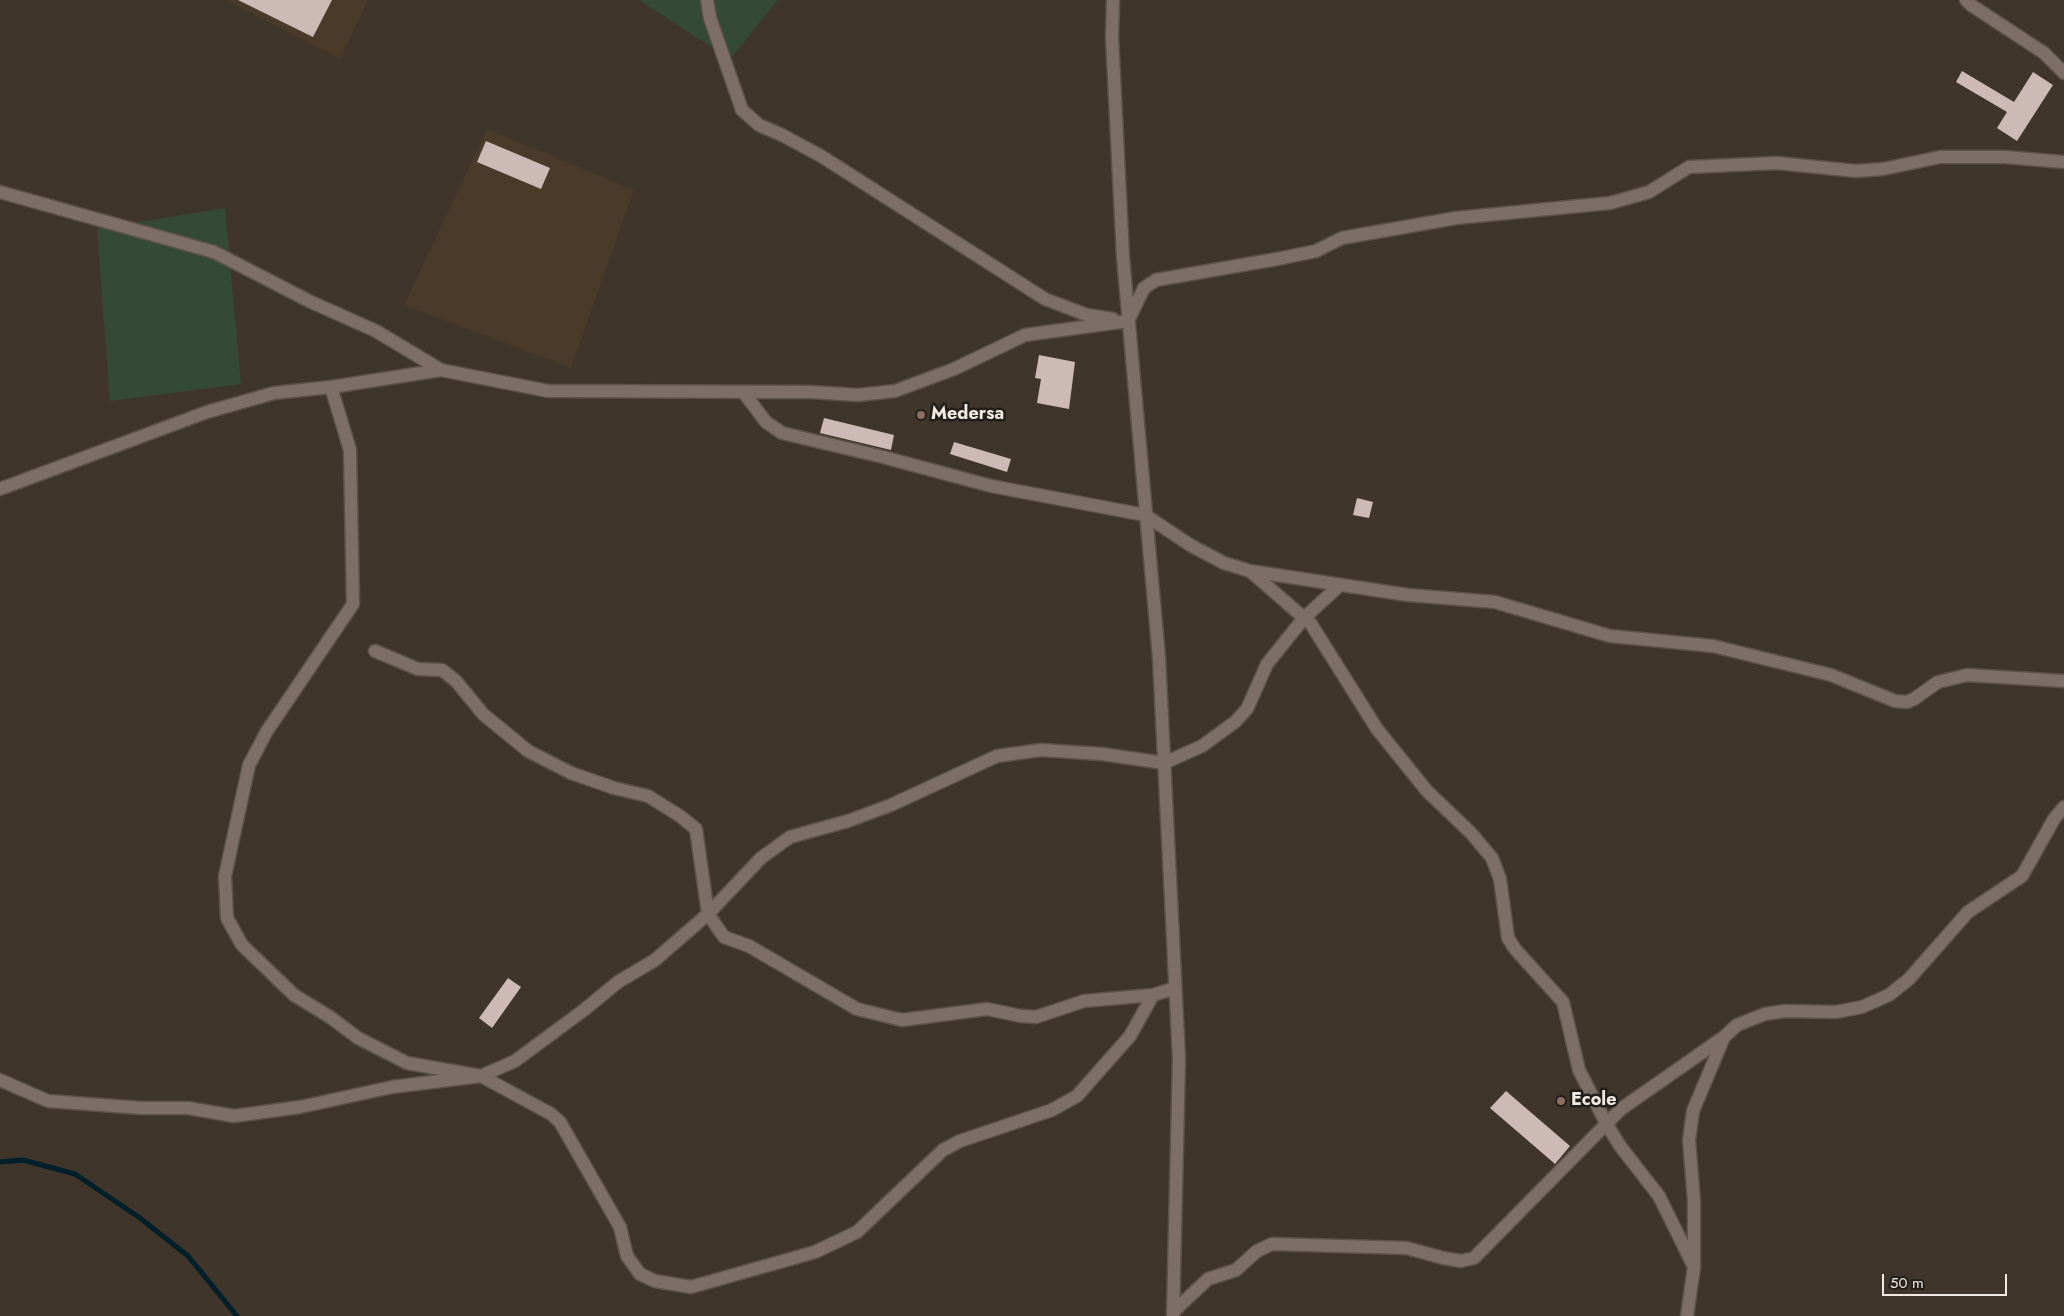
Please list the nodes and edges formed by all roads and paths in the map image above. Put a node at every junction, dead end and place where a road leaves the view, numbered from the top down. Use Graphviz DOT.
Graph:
graph roads {
  1 [pos="707,0"];
  2 [pos="1113,0"];
  3 [pos="1966,0"];
  4 [pos="2064,73"];
  5 [pos="2064,162"];
  6 [pos="0,192"];
  7 [pos="1128,322"];
  8 [pos="441,370"];
  9 [pos="331,387"];
  10 [pos="744,393"];
  11 [pos="0,488"];
  12 [pos="1145,515"];
  13 [pos="1250,571"];
  14 [pos="1340,585"];
  15 [pos="1304,618"];
  16 [pos="375,651"];
  17 [pos="2064,681"];
  18 [pos="1164,763"];
  19 [pos="2064,807"];
  20 [pos="708,914"];
  21 [pos="1175,988"];
  22 [pos="1153,995"];
  23 [pos="1724,1037"];
  24 [pos="481,1076"];
  25 [pos="0,1080"];
  26 [pos="1606,1124"];
  27 [pos="1694,1267"];
  28 [pos="1173,1314"];
  29 [pos="1686,1316"];
  1 -- 7 [label="street"];
  2 -- 7 [label="street"];
  3 -- 4 [label="street"];
  5 -- 7 [label="street"];
  6 -- 8 [label="street"];
  7 -- 10 [label="street"];
  7 -- 12 [label="street"];
  8 -- 9 [label="street"];
  8 -- 10 [label="street"];
  9 -- 11 [label="street"];
  9 -- 24 [label="street"];
  10 -- 12 [label="street"];
  12 -- 13 [label="street"];
  12 -- 18 [label="street"];
  13 -- 14 [label="street"];
  13 -- 15 [label="street"];
  14 -- 15 [label="street"];
  14 -- 17 [label="street"];
  15 -- 18 [label="street"];
  15 -- 26 [label="street"];
  16 -- 20 [label="street"];
  18 -- 20 [label="street"];
  18 -- 21 [label="street"];
  19 -- 23 [label="street"];
  20 -- 22 [label="street"];
  20 -- 24 [label="street"];
  21 -- 22 [label="street"];
  21 -- 28 [label="street"];
  22 -- 24 [label="street"];
  23 -- 26 [label="street"];
  23 -- 27 [label="street"];
  24 -- 25 [label="street"];
  26 -- 27 [label="street"];
  26 -- 28 [label="street"];
  27 -- 29 [label="street"];
}
